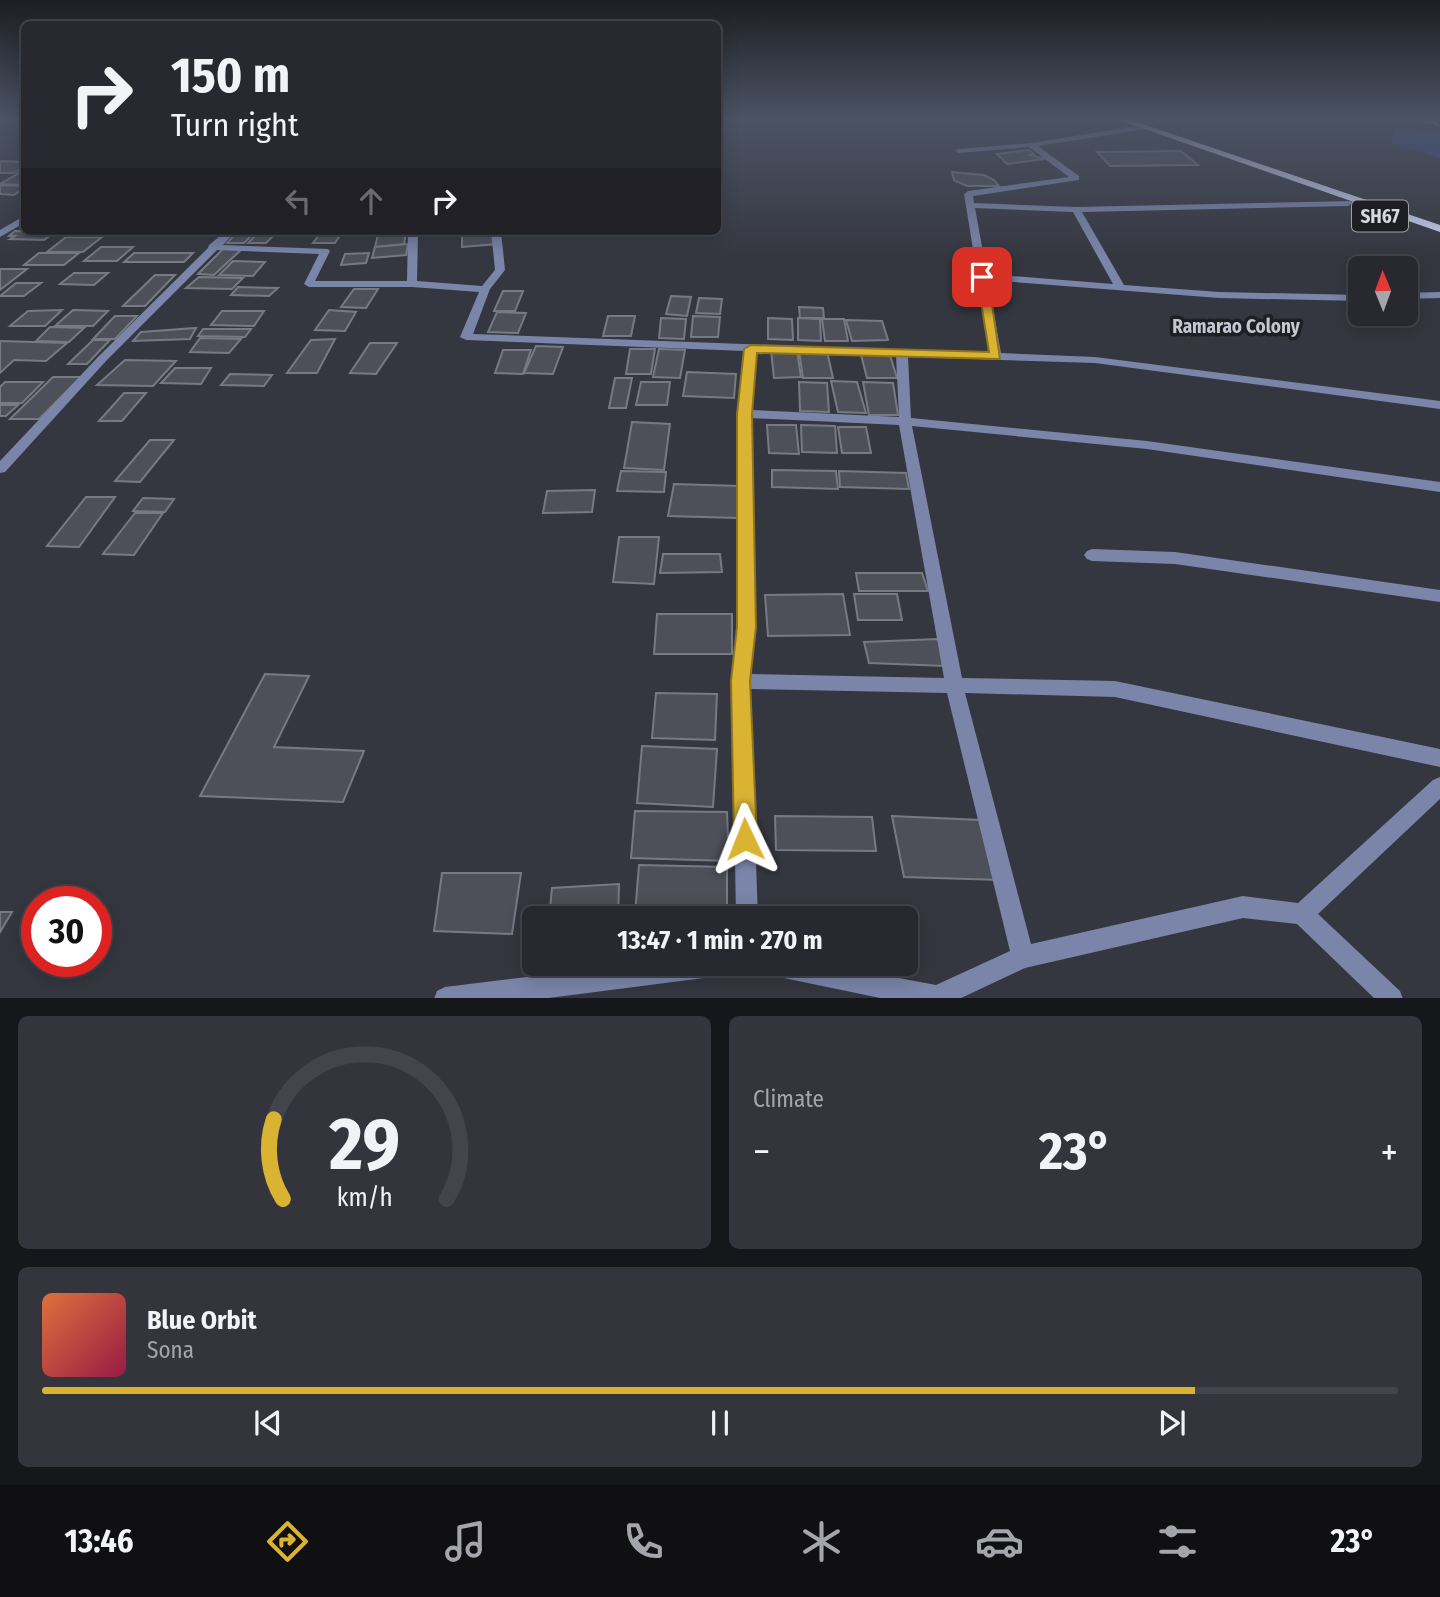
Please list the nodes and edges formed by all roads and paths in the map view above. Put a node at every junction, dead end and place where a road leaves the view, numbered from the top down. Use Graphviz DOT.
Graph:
graph roads {
  1 [pos="1058,165"];
  2 [pos="1248,165"];
  3 [pos="1322,191"];
  4 [pos="1349,203"];
  5 [pos="970,205"];
  6 [pos="1076,210"];
  7 [pos="21,221"];
  8 [pos="1440,229"];
  9 [pos="0,234"];
  10 [pos="226,235"];
  11 [pos="413,235"];
  12 [pos="496,235"];
  13 [pos="1440,237"];
  14 [pos="212,247"];
  15 [pos="982,277"];
  16 [pos="412,284"];
  17 [pos="1120,287"];
  18 [pos="485,289"];
  19 [pos="1440,295"];
  20 [pos="1418,296"];
  21 [pos="1348,298"];
  22 [pos="751,349"];
  23 [pos="902,353"];
  24 [pos="996,356"];
  25 [pos="1440,405"];
  26 [pos="744,414"];
  27 [pos="905,421"];
  28 [pos="0,469"];
  29 [pos="1440,487"];
  30 [pos="1092,555"];
  31 [pos="1440,596"];
  32 [pos="741,681"];
  33 [pos="954,684"];
  34 [pos="1440,758"];
  35 [pos="1440,786"];
  36 [pos="747,906"];
  37 [pos="1302,914"];
  38 [pos="1023,957"];
  39 [pos="630,976"];
  40 [pos="823,976"];
  41 [pos="923,996"];
  42 [pos="453,998"];
  43 [pos="1391,998"];
  1 -- 5 [label="street"];
  2 -- 3 [label="main road, SH67"];
  3 -- 4 [label="main road, SH67"];
  3 -- 8 [label="main road, SH67"];
  4 -- 6 [label="street"];
  4 -- 13 [label="main road, SH67"];
  5 -- 6 [label="street"];
  5 -- 15 [label="street"];
  6 -- 17 [label="street"];
  7 -- 9 [label="street"];
  10 -- 14 [label="street"];
  11 -- 16 [label="street"];
  12 -- 18 [label="street"];
  14 -- 16 [label="street"];
  14 -- 28 [label="street"];
  15 -- 17 [label="street"];
  15 -- 24 [label="street"];
  16 -- 18 [label="street"];
  17 -- 21 [label="street"];
  18 -- 22 [label="street"];
  19 -- 20 [label="street"];
  22 -- 23 [label="street"];
  22 -- 26 [label="street"];
  23 -- 24 [label="street"];
  23 -- 27 [label="street"];
  24 -- 25 [label="street"];
  26 -- 27 [label="street"];
  26 -- 32 [label="street"];
  27 -- 29 [label="street"];
  27 -- 33 [label="street"];
  30 -- 31 [label="street"];
  32 -- 33 [label="street"];
  32 -- 36 [label="street"];
  33 -- 34 [label="street"];
  33 -- 38 [label="street"];
  35 -- 37 [label="street"];
  37 -- 38 [label="street"];
  37 -- 43 [label="street"];
  38 -- 41 [label="street"];
  39 -- 42 [label="street"];
  40 -- 41 [label="street"];
}
